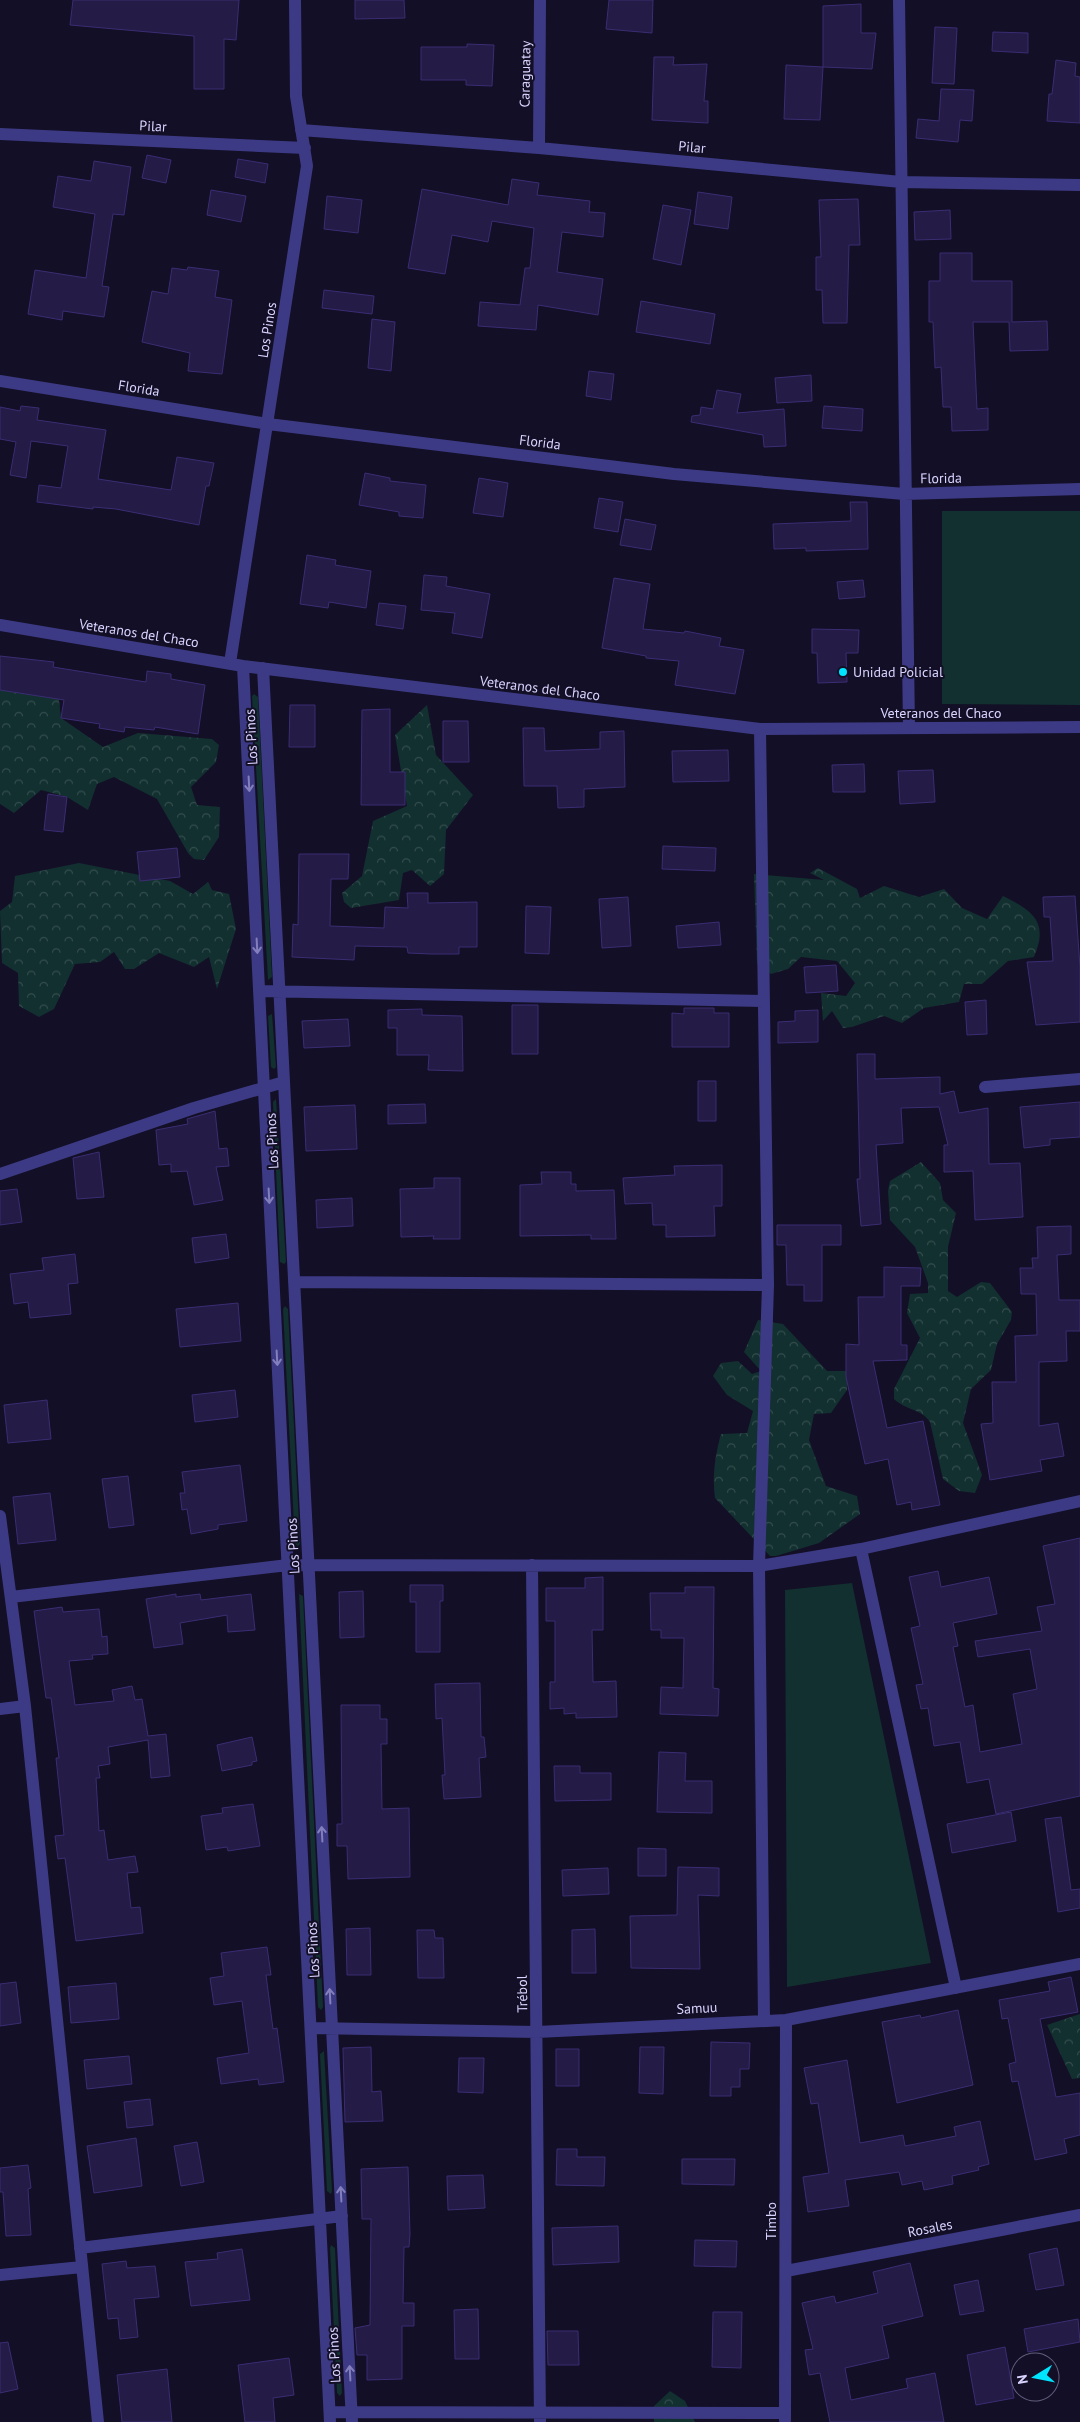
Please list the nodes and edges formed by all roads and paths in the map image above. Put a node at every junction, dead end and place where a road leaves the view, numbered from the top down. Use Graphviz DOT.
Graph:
graph roads {
  1 [pos="296,0"];
  2 [pos="540,0"];
  3 [pos="898,0"];
  4 [pos="301,130"];
  5 [pos="0,134"];
  6 [pos="305,148"];
  7 [pos="539,148"];
  8 [pos="901,182"];
  9 [pos="1080,185"];
  10 [pos="0,381"];
  11 [pos="268,424"];
  12 [pos="1080,489"];
  13 [pos="904,494"];
  14 [pos="0,625"];
  15 [pos="237,664"];
  16 [pos="263,668"];
  17 [pos="1080,727"];
  18 [pos="909,728"];
  19 [pos="760,729"];
  20 [pos="259,991"];
  21 [pos="279,992"];
  22 [pos="763,1001"];
  23 [pos="1080,1079"];
  24 [pos="284,1082"];
  25 [pos="985,1087"];
  26 [pos="264,1089"];
  27 [pos="0,1174"];
  28 [pos="294,1282"];
  29 [pos="768,1285"];
  30 [pos="1080,1501"];
  31 [pos="0,1516"];
  32 [pos="861,1549"];
  33 [pos="288,1565"];
  34 [pos="309,1565"];
  35 [pos="532,1565"];
  36 [pos="759,1566"];
  37 [pos="11,1597"];
  38 [pos="25,1706"];
  39 [pos="0,1709"];
  40 [pos="1080,1964"];
  41 [pos="956,1988"];
  42 [pos="764,2020"];
  43 [pos="786,2020"];
  44 [pos="311,2028"];
  45 [pos="332,2028"];
  46 [pos="537,2032"];
  47 [pos="1080,2215"];
  48 [pos="342,2216"];
  49 [pos="320,2219"];
  50 [pos="80,2248"];
  51 [pos="82,2267"];
  52 [pos="786,2271"];
  53 [pos="0,2275"];
  54 [pos="330,2417"];
  55 [pos="352,2417"];
  56 [pos="540,2418"];
  57 [pos="785,2418"];
  58 [pos="98,2422"];
  1 -- 4 [label="street, Los Pinos"];
  2 -- 7 [label="street, Caraguatay"];
  3 -- 8 [label="street"];
  4 -- 6 [label="street, Los Pinos"];
  4 -- 7 [label="street, Pilar"];
  5 -- 6 [label="street, Pilar"];
  6 -- 11 [label="street, Los Pinos"];
  7 -- 8 [label="street, Pilar"];
  8 -- 9 [label="street, Pilar"];
  8 -- 13 [label="street"];
  10 -- 11 [label="street, Florida"];
  11 -- 13 [label="street, Florida"];
  11 -- 15 [label="street, Los Pinos"];
  12 -- 13 [label="street, Florida"];
  13 -- 18 [label="street"];
  14 -- 15 [label="street, Veteranos del Chaco"];
  15 -- 16 [label="street, Veteranos del Chaco"];
  15 -- 20 [label="street, Los Pinos, one-way"];
  16 -- 19 [label="street, Veteranos del Chaco"];
  16 -- 21 [label="street, Los Pinos"];
  17 -- 18 [label="street, Veteranos del Chaco"];
  18 -- 19 [label="street, Veteranos del Chaco"];
  19 -- 22 [label="street"];
  20 -- 21 [label="street"];
  20 -- 26 [label="street, Los Pinos"];
  21 -- 22 [label="street"];
  21 -- 24 [label="street, Los Pinos"];
  22 -- 29 [label="street"];
  23 -- 25 [label="street"];
  24 -- 26 [label="street"];
  24 -- 28 [label="street, Los Pinos"];
  26 -- 27 [label="street"];
  26 -- 33 [label="street, Los Pinos, one-way"];
  28 -- 29 [label="street"];
  28 -- 34 [label="street, Los Pinos"];
  29 -- 36 [label="street"];
  30 -- 32 [label="street"];
  31 -- 37 [label="street"];
  32 -- 36 [label="street"];
  32 -- 41 [label="street"];
  33 -- 34 [label="street"];
  33 -- 37 [label="street"];
  33 -- 44 [label="street, Los Pinos"];
  34 -- 35 [label="street"];
  45 -- 34 [label="street, Los Pinos, one-way"];
  35 -- 36 [label="street"];
  35 -- 46 [label="street, Trébol"];
  36 -- 42 [label="street"];
  37 -- 38 [label="street"];
  38 -- 39 [label="street"];
  38 -- 50 [label="street"];
  40 -- 41 [label="street, Samuu"];
  41 -- 43 [label="street, Samuu"];
  42 -- 43 [label="street, Samuu"];
  42 -- 46 [label="street, Samuu"];
  43 -- 52 [label="street, Timbo"];
  44 -- 45 [label="street, Samuu"];
  44 -- 49 [label="street, Los Pinos"];
  45 -- 46 [label="street, Samuu"];
  48 -- 45 [label="street, Los Pinos, one-way"];
  46 -- 56 [label="street, Trébol"];
  47 -- 52 [label="street, Rosales"];
  48 -- 49 [label="street"];
  55 -- 48 [label="street, Los Pinos, one-way"];
  49 -- 50 [label="street"];
  49 -- 54 [label="street, Los Pinos"];
  50 -- 51 [label="street"];
  51 -- 53 [label="street"];
  51 -- 58 [label="street"];
  52 -- 57 [label="street, Timbo"];
  54 -- 55 [label="street"];
  55 -- 56 [label="street"];
  56 -- 57 [label="street"];
}
